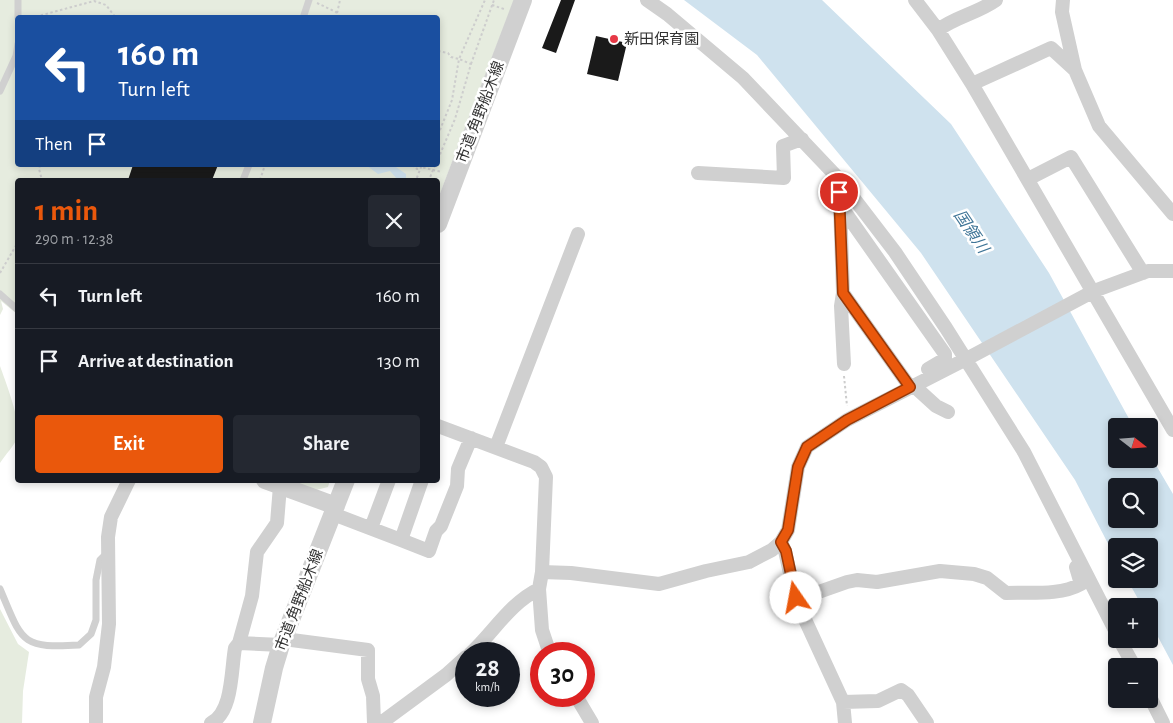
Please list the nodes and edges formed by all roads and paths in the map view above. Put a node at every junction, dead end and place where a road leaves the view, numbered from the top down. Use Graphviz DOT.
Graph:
graph roads {
  1 [pos="18,0"];
  2 [pos="310,0"];
  3 [pos="340,0"];
  4 [pos="485,0"];
  5 [pos="494,0"];
  6 [pos="523,0"];
  7 [pos="647,0"];
  8 [pos="916,0"];
  9 [pos="996,0"];
  10 [pos="1063,0"];
  11 [pos="336,12"];
  12 [pos="18,15"];
  13 [pos="42,15"];
  14 [pos="114,15"];
  15 [pos="304,15"];
  16 [pos="338,15"];
  17 [pos="938,30"];
  18 [pos="440,52"];
  19 [pos="15,58"];
  20 [pos="459,59"];
  21 [pos="471,64"];
  22 [pos="1075,70"];
  23 [pos="972,84"];
  24 [pos="0,91"];
  25 [pos="440,130"];
  26 [pos="802,139"];
  27 [pos="440,154"];
  28 [pos="425,167"];
  29 [pos="434,167"];
  30 [pos="433,170"];
  31 [pos="698,173"];
  32 [pos="430,178"];
  33 [pos="838,179"];
  34 [pos="1028,179"];
  35 [pos="840,205"];
  36 [pos="1173,214"];
  37 [pos="440,219"];
  38 [pos="578,234"];
  39 [pos="15,247"];
  40 [pos="1173,271"];
  41 [pos="0,273"];
  42 [pos="1143,273"];
  43 [pos="843,293"];
  44 [pos="1091,293"];
  45 [pos="0,294"];
  46 [pos="15,307"];
  47 [pos="969,358"];
  48 [pos="844,364"];
  49 [pos="910,385"];
  50 [pos="948,412"];
  51 [pos="850,418"];
  52 [pos="440,430"];
  53 [pos="1173,430"];
  54 [pos="471,438"];
  55 [pos="496,448"];
  56 [pos="128,483"];
  57 [pos="273,483"];
  58 [pos="345,483"];
  59 [pos="388,483"];
  60 [pos="421,483"];
  61 [pos="334,510"];
  62 [pos="371,528"];
  63 [pos="401,540"];
  64 [pos="781,542"];
  65 [pos="1075,551"];
  66 [pos="109,552"];
  67 [pos="542,572"];
  68 [pos="0,589"];
  69 [pos="539,589"];
  70 [pos="796,600"];
  71 [pos="1108,616"];
  72 [pos="283,642"];
  73 [pos="480,642"];
  74 [pos="546,642"];
  75 [pos="239,643"];
  76 [pos="455,667"];
  77 [pos="843,702"];
  78 [pos="583,707"];
  79 [pos="1155,708"];
  80 [pos="96,723"];
  81 [pos="211,723"];
  82 [pos="262,723"];
  83 [pos="374,723"];
  84 [pos="381,723"];
  85 [pos="592,723"];
  86 [pos="845,723"];
  87 [pos="927,723"];
  88 [pos="1163,723"];
  1 -- 12 [label="lane"];
  2 -- 11 [label="path"];
  2 -- 15 [label="lane"];
  3 -- 11 [label="path"];
  4 -- 20 [label="path"];
  5 -- 21 [label="path"];
  6 -- 37 [label="street, 市道 角野船木線"];
  7 -- 26 [label="street"];
  8 -- 17 [label="street"];
  9 -- 17 [label="street"];
  10 -- 22 [label="street"];
  11 -- 16 [label="path"];
  13 -- 14 [label="path"];
  17 -- 23 [label="street"];
  18 -- 20 [label="path"];
  19 -- 24 [label="lane"];
  20 -- 21 [label="path"];
  20 -- 25 [label="path"];
  21 -- 27 [label="path"];
  22 -- 23 [label="street"];
  22 -- 36 [label="street"];
  23 -- 34 [label="street"];
  26 -- 31 [label="street"];
  26 -- 33 [label="street"];
  28 -- 30 [label="path"];
  29 -- 30 [label="path"];
  30 -- 32 [label="path"];
  33 -- 35 [label="street"];
  33 -- 47 [label="street"];
  34 -- 42 [label="street"];
  34 -- 44 [label="street"];
  35 -- 43 [label="street"];
  35 -- 49 [label="street"];
  38 -- 55 [label="street"];
  39 -- 41 [label="path"];
  40 -- 42 [label="street"];
  42 -- 44 [label="street"];
  43 -- 48 [label="street"];
  43 -- 49 [label="street"];
  44 -- 47 [label="street"];
  44 -- 53 [label="street"];
  45 -- 46 [label="lane"];
  47 -- 49 [label="street"];
  47 -- 65 [label="street"];
  48 -- 51 [label="path"];
  49 -- 50 [label="street"];
  49 -- 51 [label="street"];
  51 -- 64 [label="street"];
  52 -- 54 [label="street"];
  54 -- 55 [label="street"];
  54 -- 63 [label="street"];
  55 -- 67 [label="street"];
  56 -- 66 [label="street"];
  57 -- 61 [label="street"];
  57 -- 75 [label="street"];
  58 -- 61 [label="street, 市道 角野船木線"];
  59 -- 62 [label="street"];
  60 -- 63 [label="street"];
  61 -- 62 [label="street"];
  61 -- 72 [label="street, 市道 角野船木線"];
  62 -- 63 [label="street"];
  64 -- 67 [label="street"];
  64 -- 70 [label="street"];
  65 -- 70 [label="street"];
  65 -- 71 [label="street"];
  66 -- 68 [label="lane"];
  66 -- 80 [label="street"];
  67 -- 69 [label="street"];
  69 -- 73 [label="street"];
  69 -- 74 [label="street"];
  70 -- 77 [label="street"];
  72 -- 75 [label="street"];
  72 -- 82 [label="street, 市道 角野船木線"];
  72 -- 83 [label="street"];
  75 -- 81 [label="street"];
  76 -- 84 [label="street"];
  77 -- 86 [label="street"];
  77 -- 87 [label="street"];
  78 -- 85 [label="street"];
  79 -- 88 [label="street"];
}
